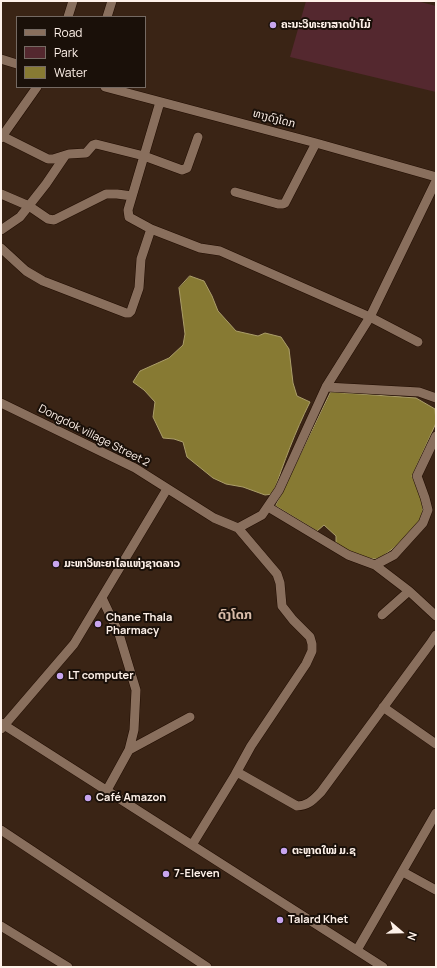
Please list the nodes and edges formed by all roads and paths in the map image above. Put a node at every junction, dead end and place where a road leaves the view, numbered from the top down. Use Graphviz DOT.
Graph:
graph roads {
  1 [pos="74,1"];
  2 [pos="112,1"];
  3 [pos="68,16"];
  4 [pos="107,16"];
  5 [pos="1,60"];
  6 [pos="16,64"];
  7 [pos="36,88"];
  8 [pos="109,88"];
  9 [pos="160,102"];
  10 [pos="1,137"];
  11 [pos="198,137"];
  12 [pos="316,143"];
  13 [pos="65,156"];
  14 [pos="144,156"];
  15 [pos="436,177"];
  16 [pos="436,180"];
  17 [pos="235,192"];
  18 [pos="1,194"];
  19 [pos="132,196"];
  20 [pos="29,206"];
  21 [pos="151,229"];
  22 [pos="1,230"];
  23 [pos="1,248"];
  24 [pos="370,317"];
  25 [pos="418,342"];
  26 [pos="326,387"];
  27 [pos="436,398"];
  28 [pos="1,403"];
  29 [pos="436,436"];
  30 [pos="167,489"];
  31 [pos="431,505"];
  32 [pos="268,507"];
  33 [pos="238,528"];
  34 [pos="375,565"];
  35 [pos="409,591"];
  36 [pos="102,598"];
  37 [pos="382,615"];
  38 [pos="436,616"];
  39 [pos="436,635"];
  40 [pos="383,708"];
  41 [pos="190,717"];
  42 [pos="2,726"];
  43 [pos="436,744"];
  44 [pos="129,750"];
  45 [pos="237,772"];
  46 [pos="107,790"];
  47 [pos="436,814"];
  48 [pos="1,830"];
  49 [pos="192,845"];
  50 [pos="402,872"];
  51 [pos="436,890"];
  52 [pos="1,926"];
  53 [pos="357,950"];
  54 [pos="68,967"];
  55 [pos="207,967"];
  56 [pos="383,967"];
  1 -- 3 [label="street"];
  2 -- 4 [label="street"];
  5 -- 6 [label="street"];
  7 -- 10 [label="street"];
  8 -- 9 [label="street, ທາງດົງໂດກ"];
  9 -- 12 [label="street, ທາງດົງໂດກ"];
  9 -- 14 [label="street"];
  10 -- 13 [label="street"];
  11 -- 14 [label="street"];
  12 -- 15 [label="street, ທາງດົງໂດກ"];
  12 -- 17 [label="street"];
  13 -- 14 [label="street"];
  13 -- 20 [label="street"];
  14 -- 19 [label="street"];
  16 -- 24 [label="street"];
  18 -- 20 [label="street"];
  19 -- 20 [label="street"];
  19 -- 21 [label="street"];
  20 -- 22 [label="street"];
  21 -- 23 [label="street"];
  21 -- 24 [label="street"];
  24 -- 25 [label="street"];
  24 -- 26 [label="street"];
  26 -- 27 [label="street"];
  26 -- 32 [label="street"];
  28 -- 30 [label="street, Dongdok village Street 2"];
  29 -- 31 [label="street"];
  30 -- 33 [label="street, Dongdok village Street 2"];
  30 -- 36 [label="street"];
  31 -- 34 [label="street"];
  32 -- 33 [label="street"];
  32 -- 34 [label="street"];
  33 -- 45 [label="street"];
  34 -- 35 [label="street"];
  35 -- 37 [label="street"];
  35 -- 38 [label="street"];
  36 -- 42 [label="street"];
  36 -- 44 [label="street"];
  39 -- 40 [label="street"];
  40 -- 43 [label="street"];
  40 -- 45 [label="street"];
  41 -- 44 [label="street"];
  42 -- 46 [label="street"];
  44 -- 46 [label="street"];
  45 -- 49 [label="street"];
  46 -- 49 [label="street"];
  47 -- 50 [label="street"];
  48 -- 55 [label="street"];
  49 -- 53 [label="street"];
  50 -- 51 [label="street"];
  50 -- 53 [label="street"];
  52 -- 54 [label="street"];
  53 -- 56 [label="street"];
}
